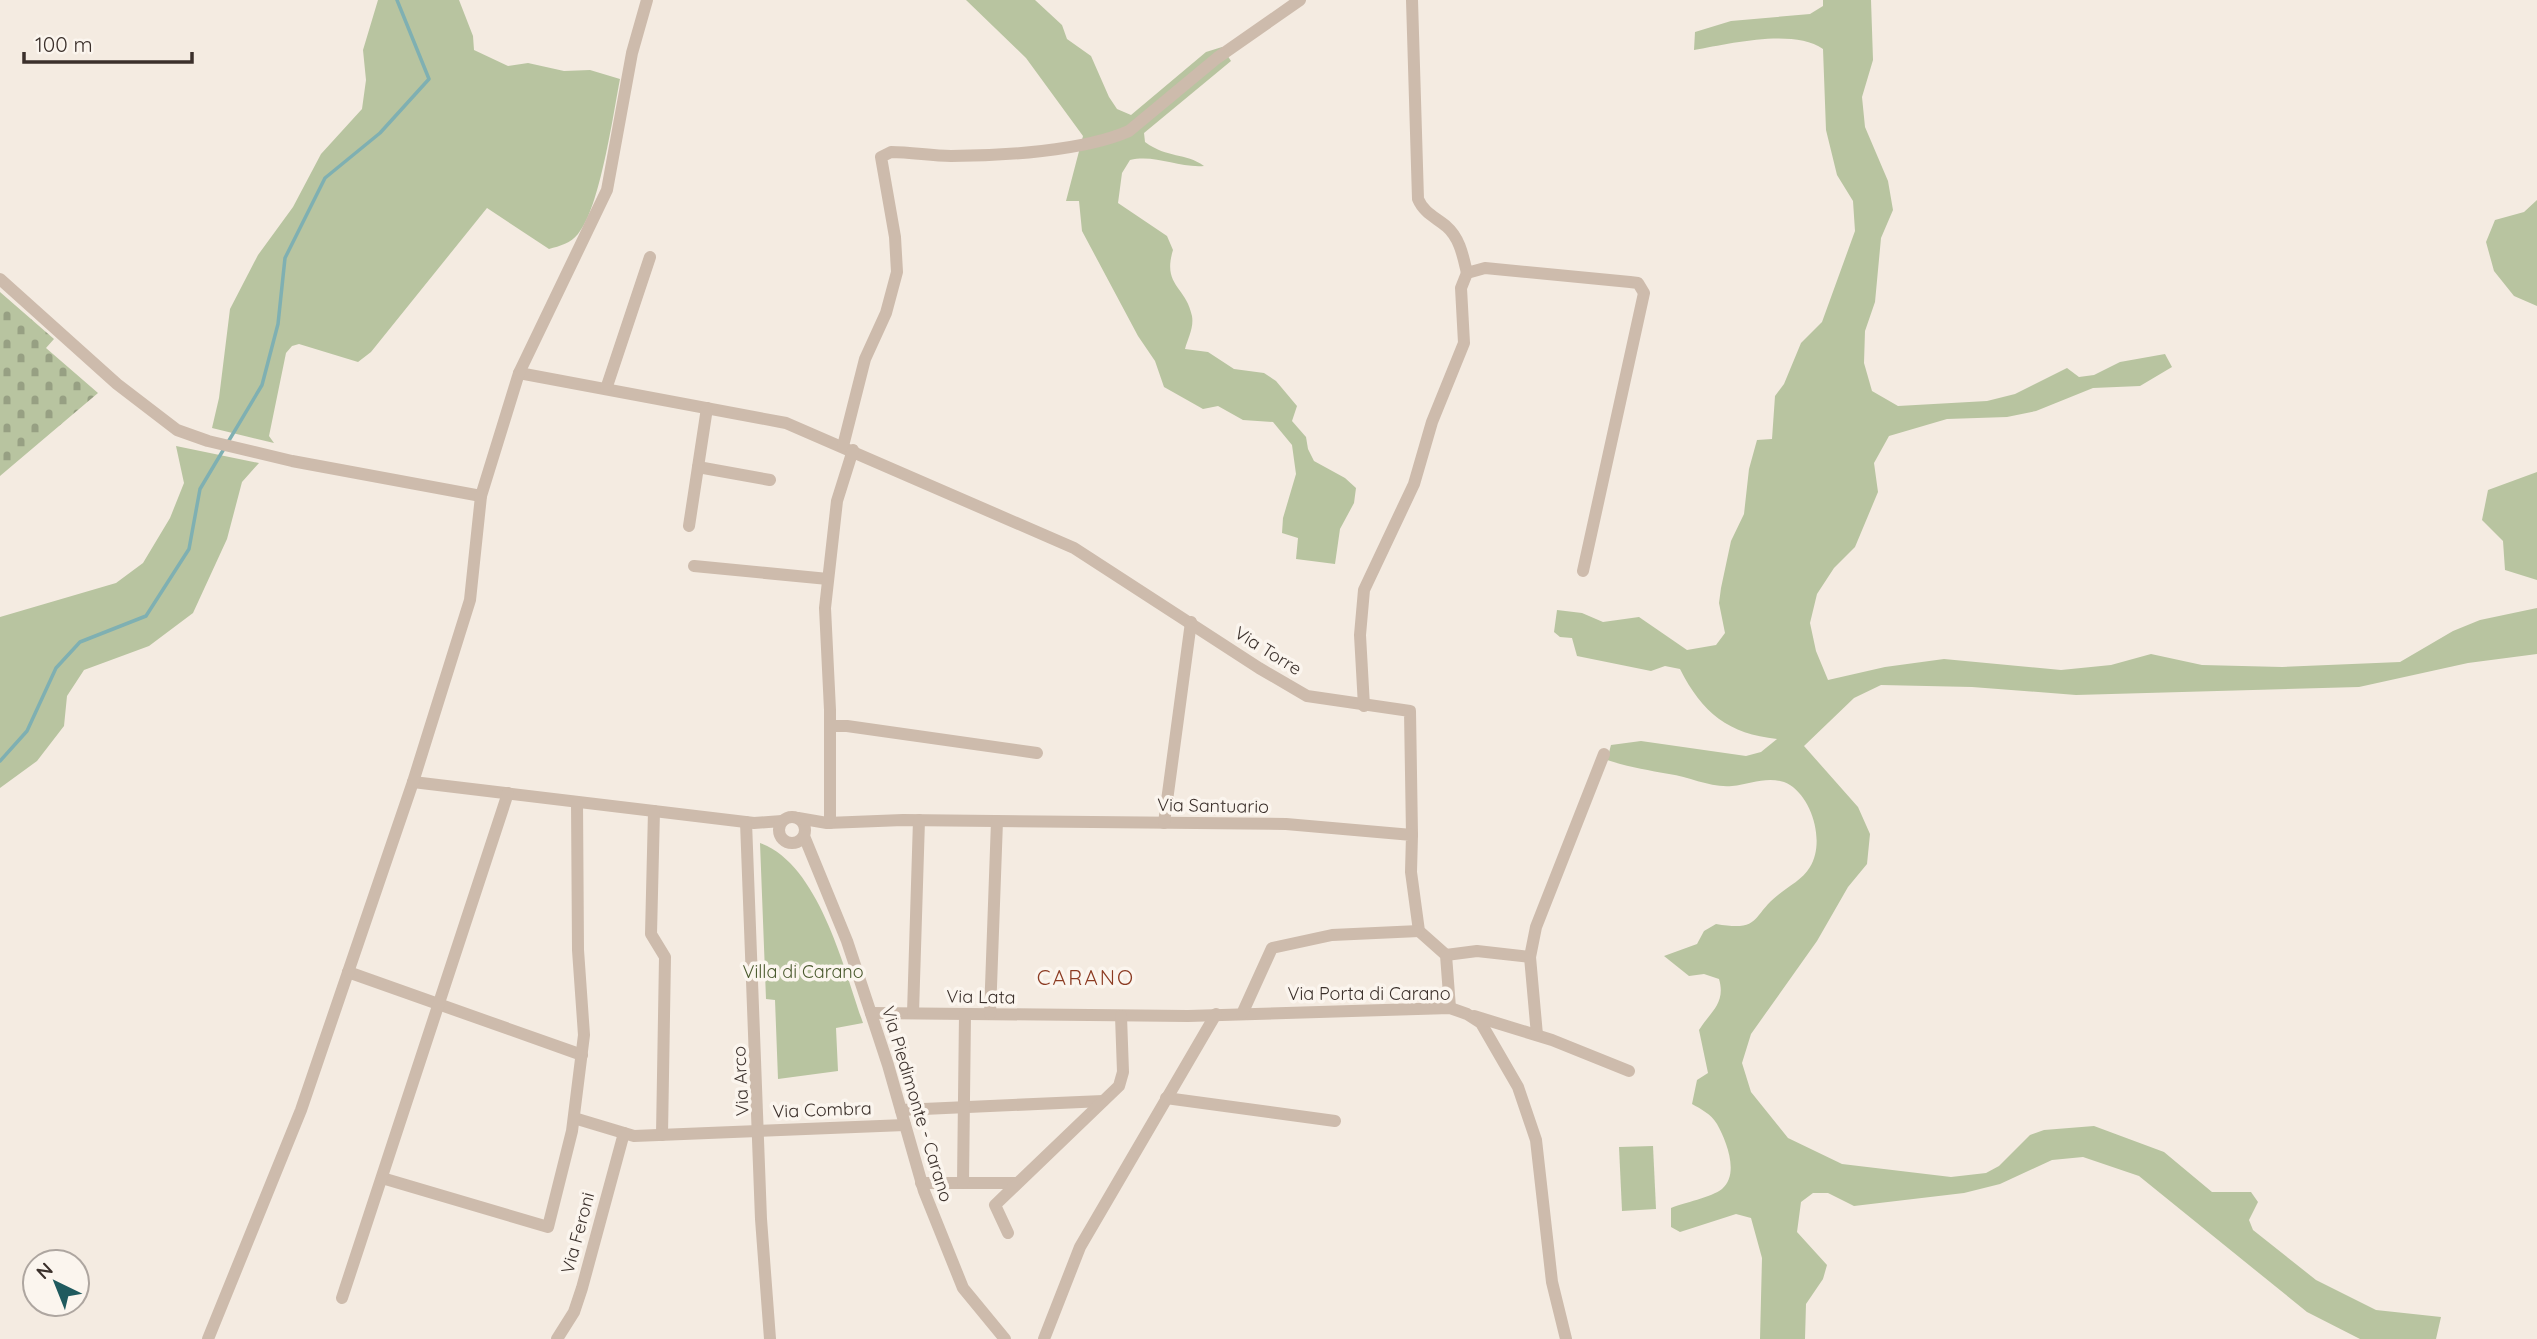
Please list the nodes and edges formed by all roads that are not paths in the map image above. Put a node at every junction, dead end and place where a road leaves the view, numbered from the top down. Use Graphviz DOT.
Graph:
graph roads {
  1 [pos="647,0"];
  2 [pos="1300,0"];
  3 [pos="1412,0"];
  4 [pos="650,257"];
  5 [pos="1467,273"];
  6 [pos="0,279"];
  7 [pos="519,373"];
  8 [pos="606,389"];
  9 [pos="707,408"];
  10 [pos="848,448"];
  11 [pos="698,467"];
  12 [pos="770,480"];
  13 [pos="481,496"];
  14 [pos="689,526"];
  15 [pos="694,566"];
  16 [pos="1583,571"];
  17 [pos="828,579"];
  18 [pos="1191,622"];
  19 [pos="1364,706"];
  20 [pos="830,726"];
  21 [pos="1037,753"];
  22 [pos="1604,754"];
  23 [pos="413,782"];
  24 [pos="508,793"];
  25 [pos="577,802"];
  26 [pos="654,811"];
  27 [pos="919,820"];
  28 [pos="997,821"];
  29 [pos="750,822"];
  30 [pos="828,823"];
  31 [pos="1164,823"];
  32 [pos="781,827"];
  33 [pos="802,828"];
  34 [pos="1412,835"];
  35 [pos="790,843"];
  36 [pos="815,869"];
  37 [pos="1419,931"];
  38 [pos="1446,956"];
  39 [pos="1530,957"];
  40 [pos="348,972"];
  41 [pos="439,1002"];
  42 [pos="1450,1008"];
  43 [pos="871,1013"];
  44 [pos="913,1013"];
  45 [pos="1242,1013"];
  46 [pos="965,1014"];
  47 [pos="990,1014"];
  48 [pos="1216,1014"];
  49 [pos="1467,1014"];
  50 [pos="1121,1016"];
  51 [pos="1537,1035"];
  52 [pos="582,1055"];
  53 [pos="1629,1071"];
  54 [pos="1166,1098"];
  55 [pos="1103,1101"];
  56 [pos="965,1107"];
  57 [pos="901,1110"];
  58 [pos="574,1118"];
  59 [pos="1335,1121"];
  60 [pos="905,1125"];
  61 [pos="760,1130"];
  62 [pos="624,1133"];
  63 [pos="662,1135"];
  64 [pos="382,1178"];
  65 [pos="921,1183"];
  66 [pos="963,1183"];
  67 [pos="1016,1183"];
  68 [pos="1008,1233"];
  69 [pos="342,1298"];
  70 [pos="208,1339"];
  71 [pos="557,1339"];
  72 [pos="770,1339"];
  73 [pos="1005,1339"];
  74 [pos="1044,1339"];
  75 [pos="1566,1339"];
  1 -- 7 [label="street"];
  2 -- 10 [label="street"];
  3 -- 5 [label="street"];
  4 -- 8 [label="street"];
  5 -- 16 [label="street"];
  5 -- 19 [label="street"];
  6 -- 13 [label="street"];
  7 -- 8 [label="street, Via Torre"];
  7 -- 13 [label="street"];
  8 -- 9 [label="street, Via Torre"];
  9 -- 10 [label="street, Via Torre"];
  9 -- 11 [label="street"];
  10 -- 17 [label="street"];
  10 -- 18 [label="street, Via Torre"];
  11 -- 12 [label="street"];
  11 -- 14 [label="street"];
  13 -- 23 [label="street"];
  15 -- 17 [label="street"];
  17 -- 20 [label="street"];
  18 -- 19 [label="street, Via Torre"];
  18 -- 31 [label="street"];
  19 -- 34 [label="street, Via Torre"];
  20 -- 21 [label="street"];
  20 -- 30 [label="street"];
  22 -- 39 [label="street"];
  23 -- 24 [label="street"];
  23 -- 40 [label="street"];
  24 -- 25 [label="street"];
  24 -- 41 [label="street"];
  25 -- 26 [label="street"];
  25 -- 52 [label="street"];
  26 -- 29 [label="street"];
  26 -- 63 [label="street"];
  27 -- 28 [label="street, Via Santuario"];
  27 -- 30 [label="street, Via Santuario"];
  27 -- 44 [label="street"];
  28 -- 31 [label="street, Via Santuario"];
  28 -- 47 [label="street"];
  29 -- 32 [label="street"];
  29 -- 61 [label="street, Via Arco"];
  30 -- 33 [label="street, Via Santuario"];
  31 -- 34 [label="street, Via Santuario"];
  32 -- 33 [label="street"];
  32 -- 35 [label="street"];
  33 -- 35 [label="street"];
  33 -- 36 [label="street, Via Piedimonte - Carano"];
  34 -- 37 [label="street"];
  35 -- 36 [label="street, Via Piedimonte - Carano"];
  36 -- 43 [label="street, Via Piedimonte - Carano"];
  37 -- 38 [label="street"];
  37 -- 45 [label="street"];
  38 -- 39 [label="street"];
  38 -- 42 [label="street"];
  39 -- 51 [label="street"];
  40 -- 41 [label="street"];
  40 -- 70 [label="street"];
  41 -- 52 [label="street"];
  41 -- 64 [label="street"];
  42 -- 45 [label="street, Via Porta di Carano"];
  42 -- 49 [label="street, Via Porta di Carano"];
  43 -- 44 [label="street, Via Lata"];
  43 -- 57 [label="street, Via Piedimonte - Carano"];
  44 -- 46 [label="street, Via Lata"];
  45 -- 48 [label="street, Via Porta di Carano"];
  46 -- 47 [label="street, Via Lata"];
  46 -- 56 [label="street"];
  47 -- 50 [label="street, Via Lata"];
  48 -- 50 [label="street, Via Lata"];
  48 -- 54 [label="street"];
  49 -- 51 [label="street"];
  49 -- 75 [label="street, Via Porta di Carano"];
  50 -- 55 [label="street"];
  51 -- 53 [label="street"];
  52 -- 58 [label="street"];
  54 -- 59 [label="street"];
  54 -- 74 [label="street"];
  55 -- 56 [label="street"];
  55 -- 67 [label="street"];
  56 -- 57 [label="street"];
  56 -- 66 [label="street"];
  57 -- 60 [label="street, Via Piedimonte - Carano"];
  58 -- 62 [label="street, Via Combra"];
  58 -- 64 [label="street"];
  60 -- 61 [label="street, Via Combra"];
  60 -- 65 [label="street, Via Piedimonte - Carano"];
  61 -- 63 [label="street, Via Combra"];
  61 -- 72 [label="street, Via Arco"];
  62 -- 63 [label="street, Via Combra"];
  62 -- 71 [label="street, Via Feroni"];
  64 -- 69 [label="street"];
  65 -- 66 [label="street"];
  65 -- 73 [label="street, Via Piedimonte - Carano"];
  66 -- 67 [label="street"];
  67 -- 68 [label="street"];
}
